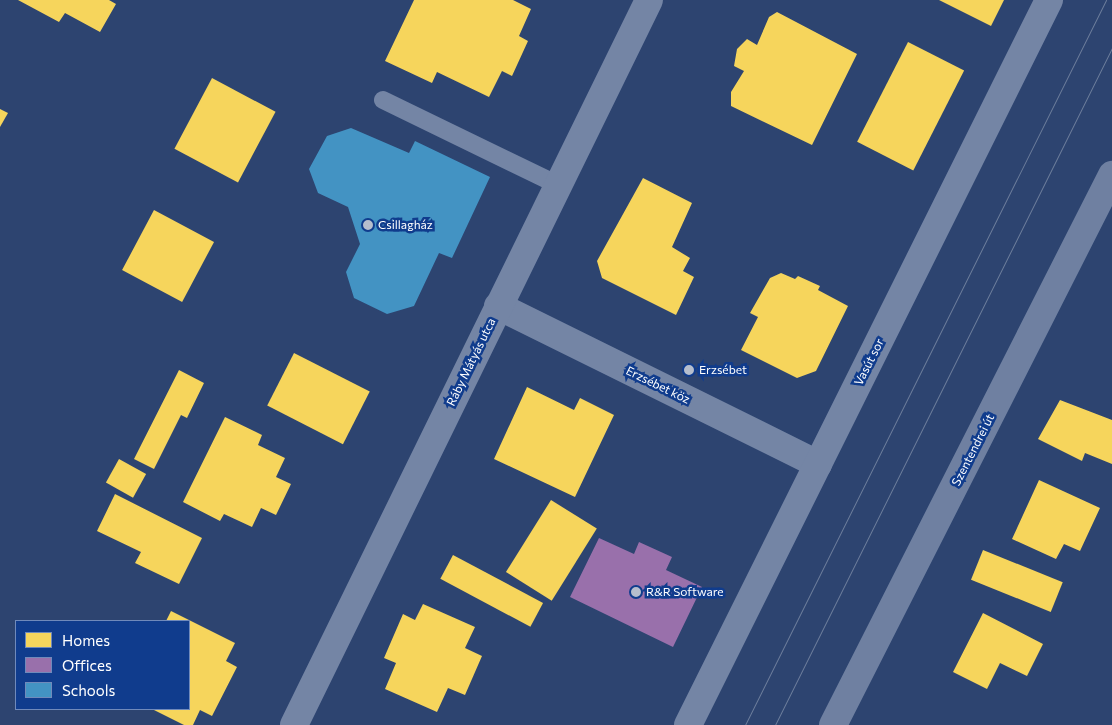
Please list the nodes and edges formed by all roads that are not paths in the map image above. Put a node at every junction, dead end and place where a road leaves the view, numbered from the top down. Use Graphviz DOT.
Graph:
graph roads {
  1 [pos="650,0"];
  2 [pos="1049,0"];
  3 [pos="383,100"];
  4 [pos="1112,175"];
  5 [pos="558,185"];
  6 [pos="498,306"];
  7 [pos="818,464"];
  8 [pos="294,725"];
  9 [pos="688,725"];
  10 [pos="833,725"];
  1 -- 5 [label="street, Ráby Mátyás utca"];
  2 -- 7 [label="street, Vasút sor"];
  3 -- 5 [label="lane"];
  4 -- 10 [label="main road, Szentendrei út"];
  5 -- 6 [label="street, Ráby Mátyás utca"];
  6 -- 7 [label="street, Erzsébet köz"];
  6 -- 8 [label="street, Ráby Mátyás utca"];
  7 -- 9 [label="street, Vasút sor"];
}
